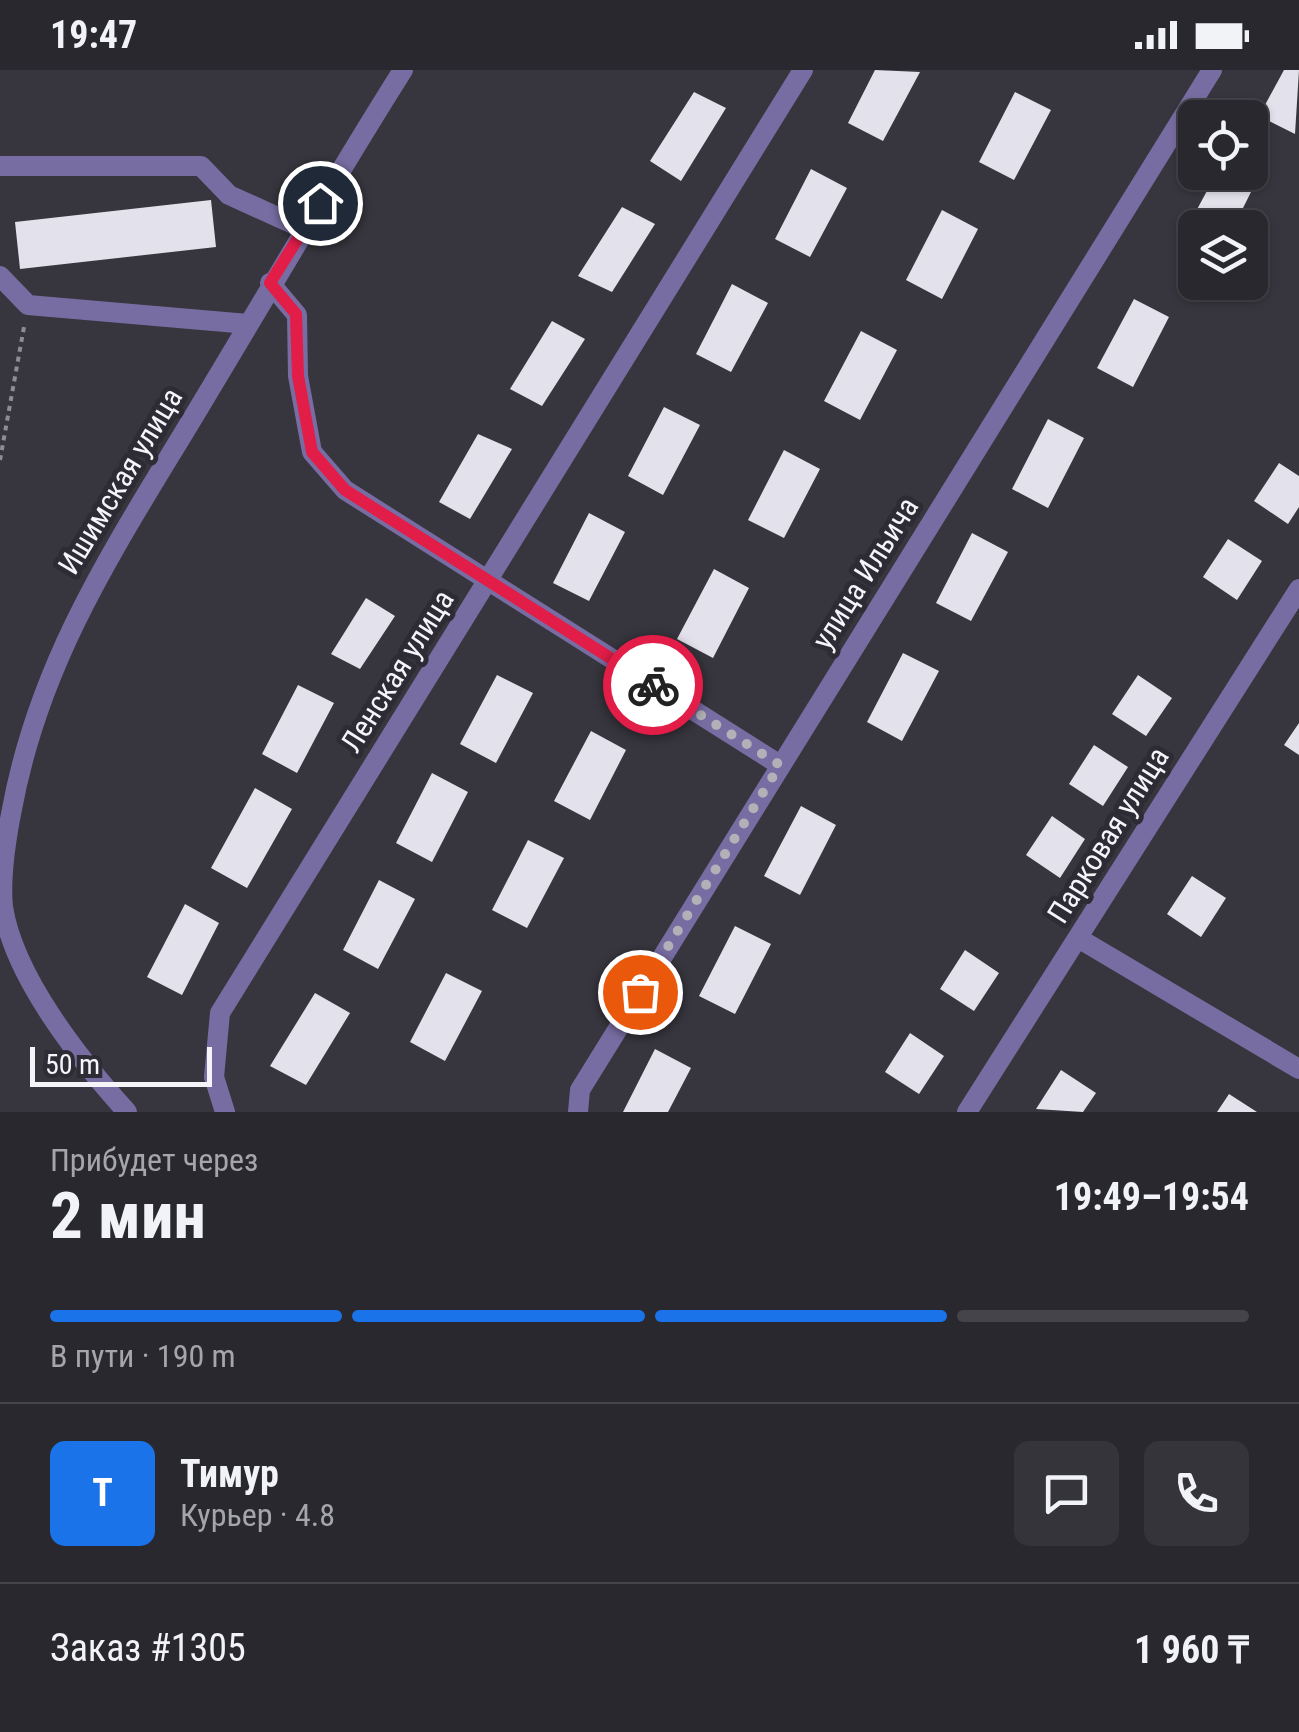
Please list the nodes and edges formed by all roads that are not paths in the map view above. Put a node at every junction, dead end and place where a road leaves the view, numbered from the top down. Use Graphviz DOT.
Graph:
graph roads {
  1 [pos="403,70"];
  2 [pos="803,70"];
  3 [pos="1212,70"];
  4 [pos="0,166"];
  5 [pos="304,229"];
  6 [pos="0,276"];
  7 [pos="270,283"];
  8 [pos="248,324"];
  9 [pos="487,582"];
  10 [pos="1299,590"];
  11 [pos="780,765"];
  12 [pos="1,902"];
  13 [pos="1078,938"];
  14 [pos="1299,1069"];
  15 [pos="127,1112"];
  16 [pos="225,1112"];
  17 [pos="578,1112"];
  18 [pos="967,1112"];
  1 -- 5 [label="street, Ишимская улица"];
  2 -- 9 [label="street, Ленская улица"];
  3 -- 11 [label="street, улица Ильича"];
  4 -- 5 [label="street"];
  5 -- 7 [label="street, Ишимская улица"];
  6 -- 8 [label="street"];
  7 -- 8 [label="street, Ишимская улица"];
  7 -- 9 [label="street"];
  8 -- 12 [label="street, Ишимская улица"];
  9 -- 11 [label="street"];
  9 -- 16 [label="street, Ленская улица"];
  10 -- 13 [label="street, Парковая улица"];
  11 -- 17 [label="street, улица Ильича"];
  12 -- 15 [label="street, Ишимская улица"];
  13 -- 14 [label="street"];
  13 -- 18 [label="street, Парковая улица"];
}
